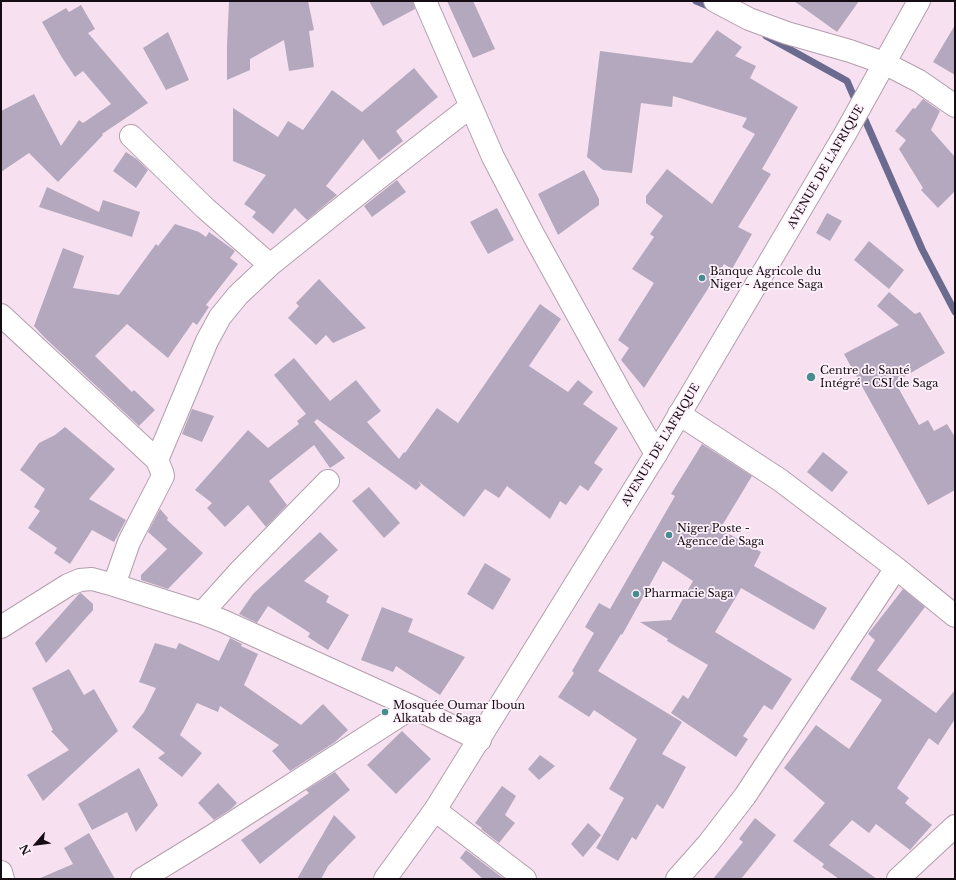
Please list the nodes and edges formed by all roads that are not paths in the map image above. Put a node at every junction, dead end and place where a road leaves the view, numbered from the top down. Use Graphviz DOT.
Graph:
graph roads {
  1 [pos="425,1"];
  2 [pos="715,1"];
  3 [pos="919,1"];
  4 [pos="884,63"];
  5 [pos="955,106"];
  6 [pos="470,107"];
  7 [pos="132,136"];
  8 [pos="270,265"];
  9 [pos="1,315"];
  10 [pos="679,414"];
  11 [pos="656,454"];
  12 [pos="157,460"];
  13 [pos="328,481"];
  14 [pos="896,568"];
  15 [pos="114,585"];
  16 [pos="202,613"];
  17 [pos="955,616"];
  18 [pos="1,627"];
  19 [pos="413,707"];
  20 [pos="480,740"];
  21 [pos="435,810"];
  22 [pos="955,826"];
  23 [pos="1,872"];
  24 [pos="3,879"];
  25 [pos="142,879"];
  26 [pos="385,879"];
  27 [pos="525,879"];
  28 [pos="677,879"];
  29 [pos="898,879"];
  1 -- 6 [label="street"];
  2 -- 4 [label="street"];
  3 -- 4 [label="street, AVENUE DE L'AFRIQUE"];
  4 -- 5 [label="street"];
  4 -- 10 [label="street, AVENUE DE L'AFRIQUE"];
  6 -- 8 [label="street"];
  6 -- 11 [label="street"];
  7 -- 8 [label="street"];
  8 -- 12 [label="street"];
  9 -- 12 [label="street"];
  10 -- 11 [label="street, AVENUE DE L'AFRIQUE"];
  10 -- 14 [label="street"];
  11 -- 20 [label="street, AVENUE DE L'AFRIQUE"];
  12 -- 15 [label="street"];
  13 -- 16 [label="street"];
  14 -- 17 [label="street"];
  14 -- 28 [label="street"];
  15 -- 16 [label="street"];
  15 -- 18 [label="street"];
  16 -- 19 [label="street"];
  19 -- 20 [label="street"];
  19 -- 25 [label="street"];
  20 -- 21 [label="street, AVENUE DE L'AFRIQUE"];
  21 -- 26 [label="street, AVENUE DE L'AFRIQUE"];
  21 -- 27 [label="street"];
  22 -- 29 [label="street"];
  23 -- 24 [label="street"];
}
